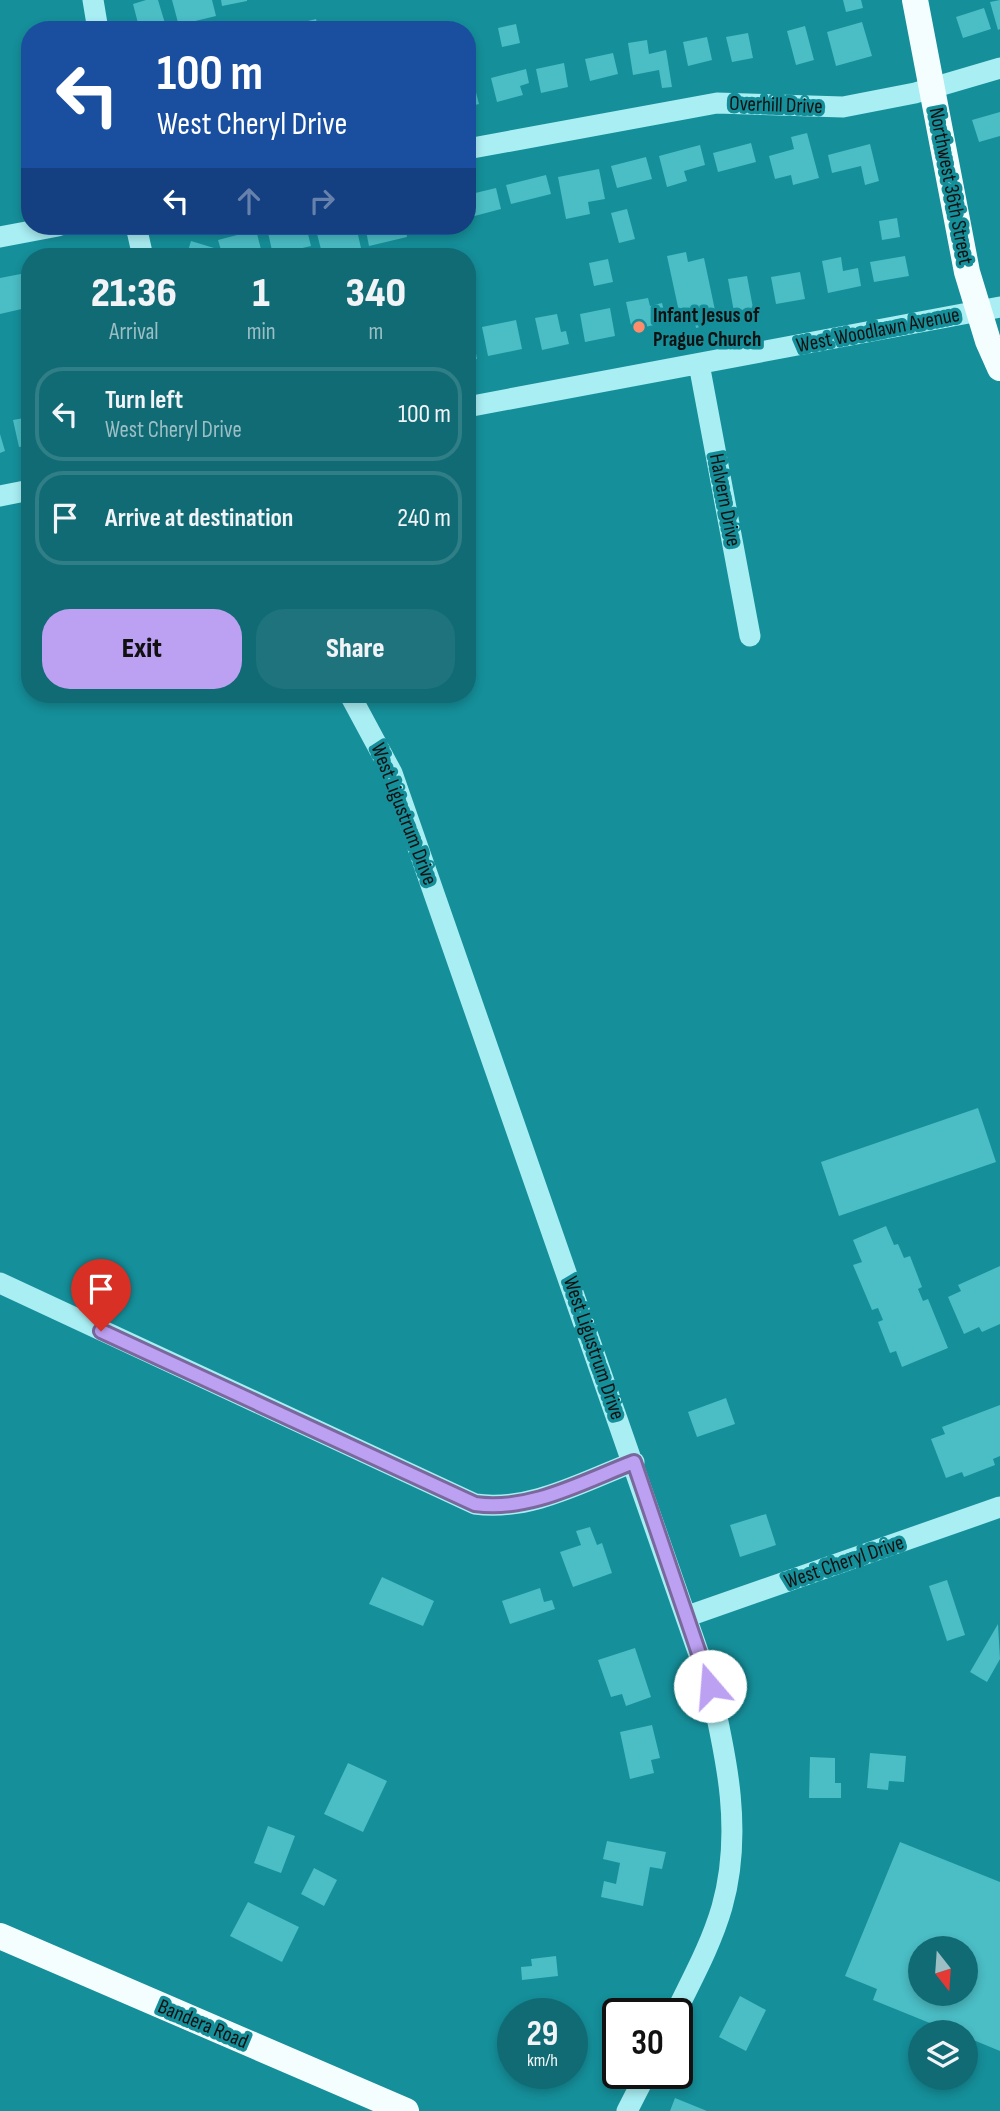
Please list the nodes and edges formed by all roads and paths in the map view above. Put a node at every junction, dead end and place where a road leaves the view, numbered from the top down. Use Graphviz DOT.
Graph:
graph roads {
  1 [pos="93,0"];
  2 [pos="915,0"];
  3 [pos="97,21"];
  4 [pos="1000,68"];
  5 [pos="932,88"];
  6 [pos="476,147"];
  7 [pos="21,233"];
  8 [pos="0,237"];
  9 [pos="989,309"];
  10 [pos="699,364"];
  11 [pos="1000,368"];
  12 [pos="476,405"];
  13 [pos="21,492"];
  14 [pos="0,496"];
  15 [pos="750,636"];
  16 [pos="354,703"];
  17 [pos="0,1283"];
  18 [pos="634,1462"];
  19 [pos="1000,1507"];
  20 [pos="688,1616"];
  21 [pos="0,1937"];
  22 [pos="683,1998"];
  23 [pos="638,2089"];
  24 [pos="406,2111"];
  25 [pos="627,2111"];
  1 -- 3 [label="street"];
  2 -- 5 [label="main road, Northwest 36th Street"];
  4 -- 5 [label="street, Overhill Drive"];
  5 -- 6 [label="street, Overhill Drive"];
  5 -- 9 [label="main road, Northwest 36th Street"];
  7 -- 8 [label="street"];
  9 -- 10 [label="street, West Woodlawn Avenue"];
  9 -- 11 [label="main road, Northwest 36th Street"];
  10 -- 12 [label="street, West Woodlawn Avenue"];
  10 -- 15 [label="street, Halvern Drive"];
  13 -- 14 [label="street"];
  16 -- 18 [label="street, West Ligustrum Drive"];
  17 -- 18 [label="street"];
  18 -- 20 [label="street, West Ligustrum Drive"];
  19 -- 20 [label="street, West Cheryl Drive"];
  20 -- 22 [label="street, West Ligustrum Drive"];
  21 -- 24 [label="main road, Bandera Road"];
  23 -- 25 [label="street"];
}
